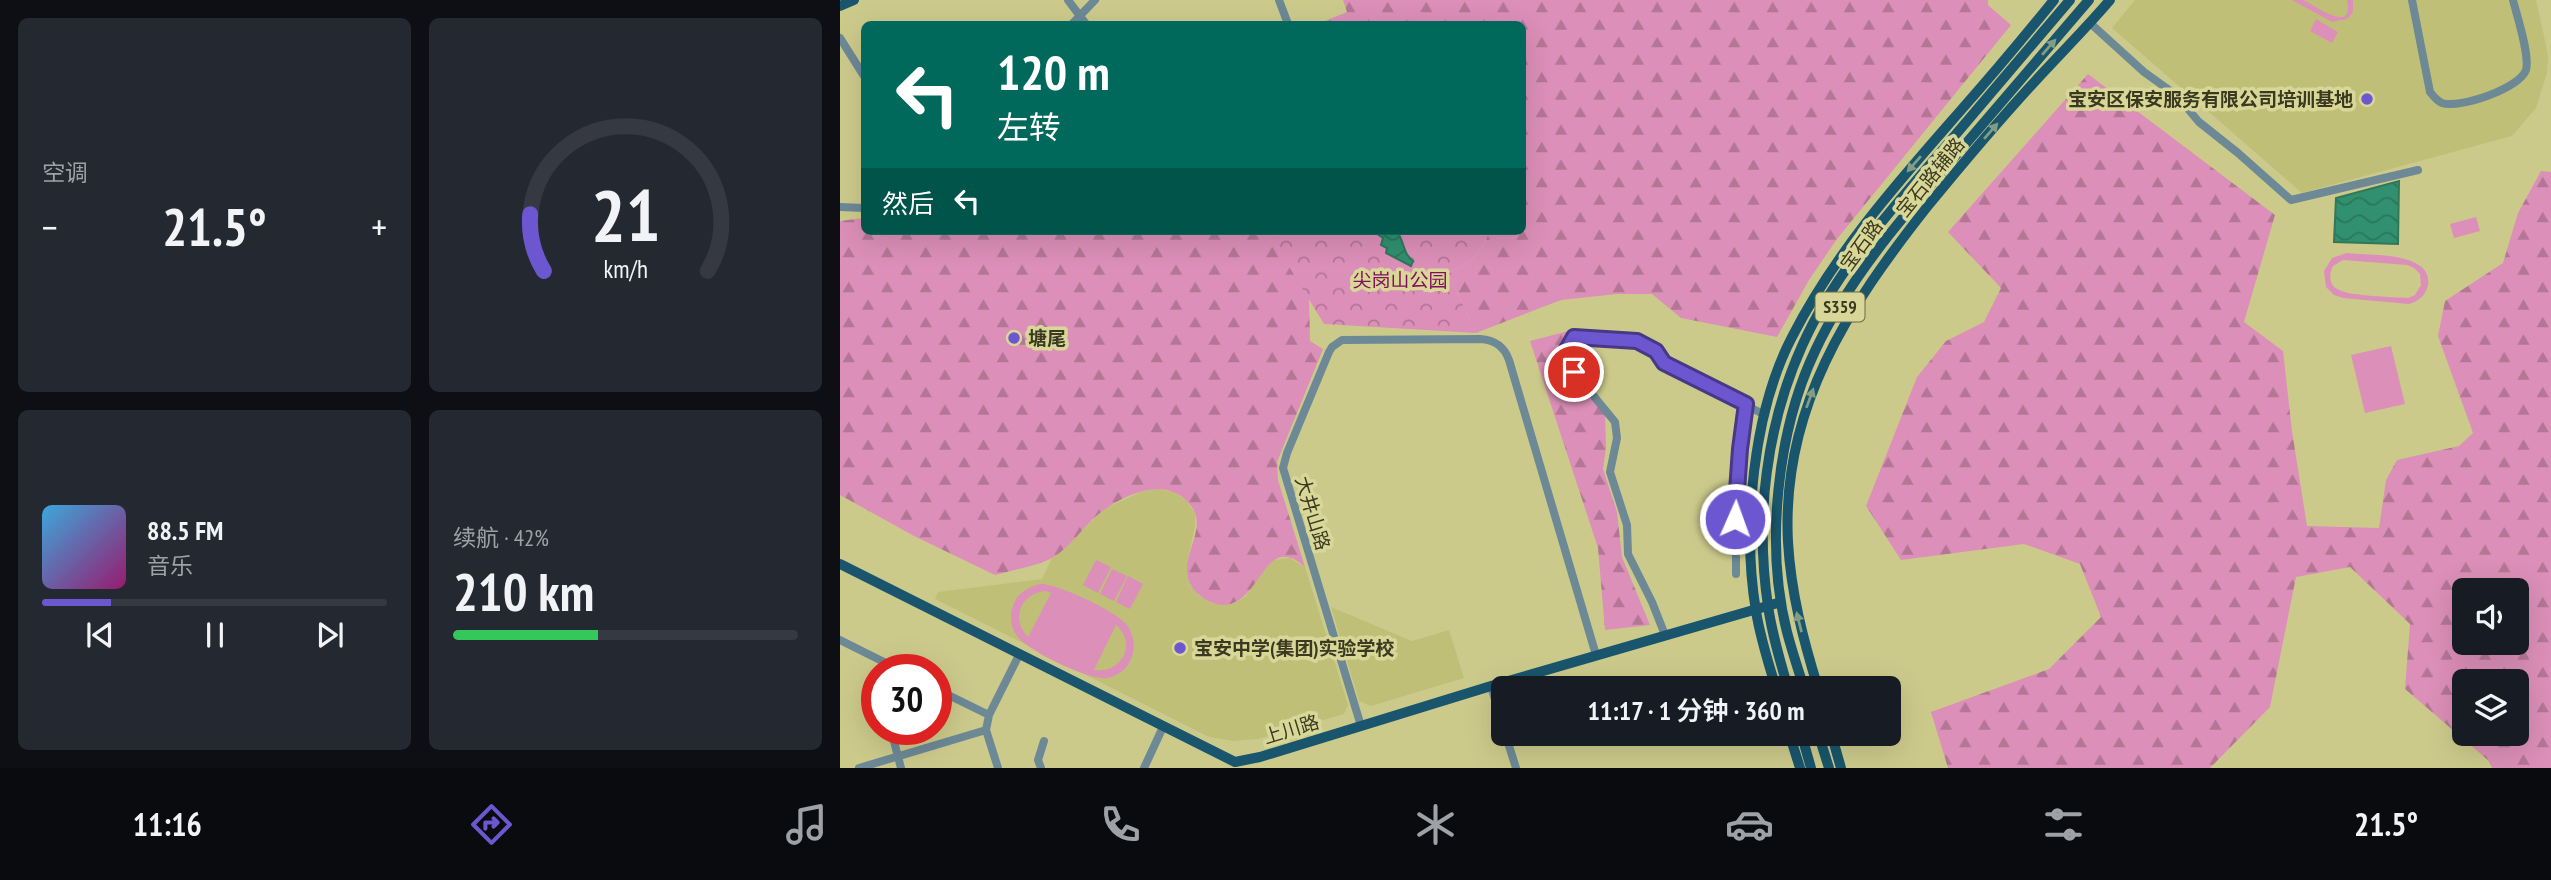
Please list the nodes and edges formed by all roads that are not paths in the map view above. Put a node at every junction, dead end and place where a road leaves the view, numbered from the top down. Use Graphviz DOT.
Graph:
graph roads {
  1 [pos="854,0"];
  2 [pos="1068,0"];
  3 [pos="1096,0"];
  4 [pos="1279,0"];
  5 [pos="2054,0"];
  6 [pos="2070,0"];
  7 [pos="2089,0"];
  8 [pos="2110,0"];
  9 [pos="2412,0"];
  10 [pos="2513,0"];
  11 [pos="840,6"];
  12 [pos="1083,21"];
  13 [pos="1287,21"];
  14 [pos="2090,23"];
  15 [pos="840,38"];
  16 [pos="861,71"];
  17 [pos="2418,170"];
  18 [pos="840,207"];
  19 [pos="861,208"];
  20 [pos="1746,404"];
  21 [pos="1765,415"];
  22 [pos="840,564"];
  23 [pos="1736,574"];
  24 [pos="1782,601"];
  25 [pos="1768,605"];
  26 [pos="1755,609"];
  27 [pos="1665,635"];
  28 [pos="840,640"];
  29 [pos="867,654"];
  30 [pos="1019,655"];
  31 [pos="1596,655"];
  32 [pos="1525,676"];
  33 [pos="1772,676"];
  34 [pos="1785,676"];
  35 [pos="1800,676"];
  36 [pos="1815,676"];
  37 [pos="1491,686"];
  38 [pos="952,697"];
  39 [pos="989,715"];
  40 [pos="1360,726"];
  41 [pos="1163,727"];
  42 [pos="986,730"];
  43 [pos="1044,741"];
  44 [pos="895,745"];
  45 [pos="1510,746"];
  46 [pos="1793,746"];
  47 [pos="1805,746"];
  48 [pos="1822,746"];
  49 [pos="1835,746"];
  50 [pos="898,756"];
  51 [pos="1232,766"];
  52 [pos="859,768"];
  53 [pos="901,768"];
  54 [pos="998,768"];
  55 [pos="1041,768"];
  56 [pos="1144,768"];
  57 [pos="1516,768"];
  58 [pos="1800,768"];
  59 [pos="1811,768"];
  60 [pos="1829,768"];
  61 [pos="1841,768"];
  1 -- 11 [label="main road"];
  2 -- 12 [label="street"];
  3 -- 12 [label="street"];
  4 -- 13 [label="street"];
  5 -- 21 [label="main road, 宝石路辅路, one-way"];
  6 -- 25 [label="main road, 宝石路 / S359"];
  24 -- 7 [label="main road, 宝石路 / S359, one-way"];
  8 -- 14 [label="main road, 宝石路辅路"];
  9 -- 10 [label="street"];
  14 -- 17 [label="street"];
  36 -- 14 [label="main road, 宝石路辅路, one-way"];
  15 -- 16 [label="street"];
  18 -- 19 [label="street"];
  20 -- 21 [label="street"];
  20 -- 23 [label="street"];
  20 -- 27 [label="street"];
  21 -- 26 [label="main road, 宝石路辅路"];
  22 -- 30 [label="main road, 上川路"];
  24 -- 25 [label="main road, 上川路"];
  24 -- 35 [label="main road, 宝石路 / S359"];
  25 -- 26 [label="main road, 上川路"];
  25 -- 34 [label="main road, 宝石路 / S359"];
  26 -- 27 [label="main road, 上川路"];
  26 -- 33 [label="main road, 宝石路辅路"];
  27 -- 31 [label="main road, 上川路"];
  28 -- 29 [label="street"];
  30 -- 39 [label="street"];
  30 -- 41 [label="main road, 上川路"];
  31 -- 32 [label="main road, 上川路"];
  31 -- 40 [label="street, 大井山路"];
  37 -- 40 [label="main road, 上川路"];
  38 -- 39 [label="street"];
  39 -- 42 [label="street"];
  40 -- 51 [label="main road, 上川路"];
  41 -- 51 [label="main road, 上川路"];
  41 -- 56 [label="street"];
  42 -- 50 [label="street"];
  42 -- 54 [label="street"];
  43 -- 55 [label="street"];
  44 -- 50 [label="street"];
  45 -- 57 [label="street"];
  46 -- 58 [label="main road"];
  47 -- 59 [label="main road"];
  48 -- 60 [label="main road"];
  49 -- 61 [label="main road"];
  50 -- 52 [label="street"];
  50 -- 53 [label="street"];
}
